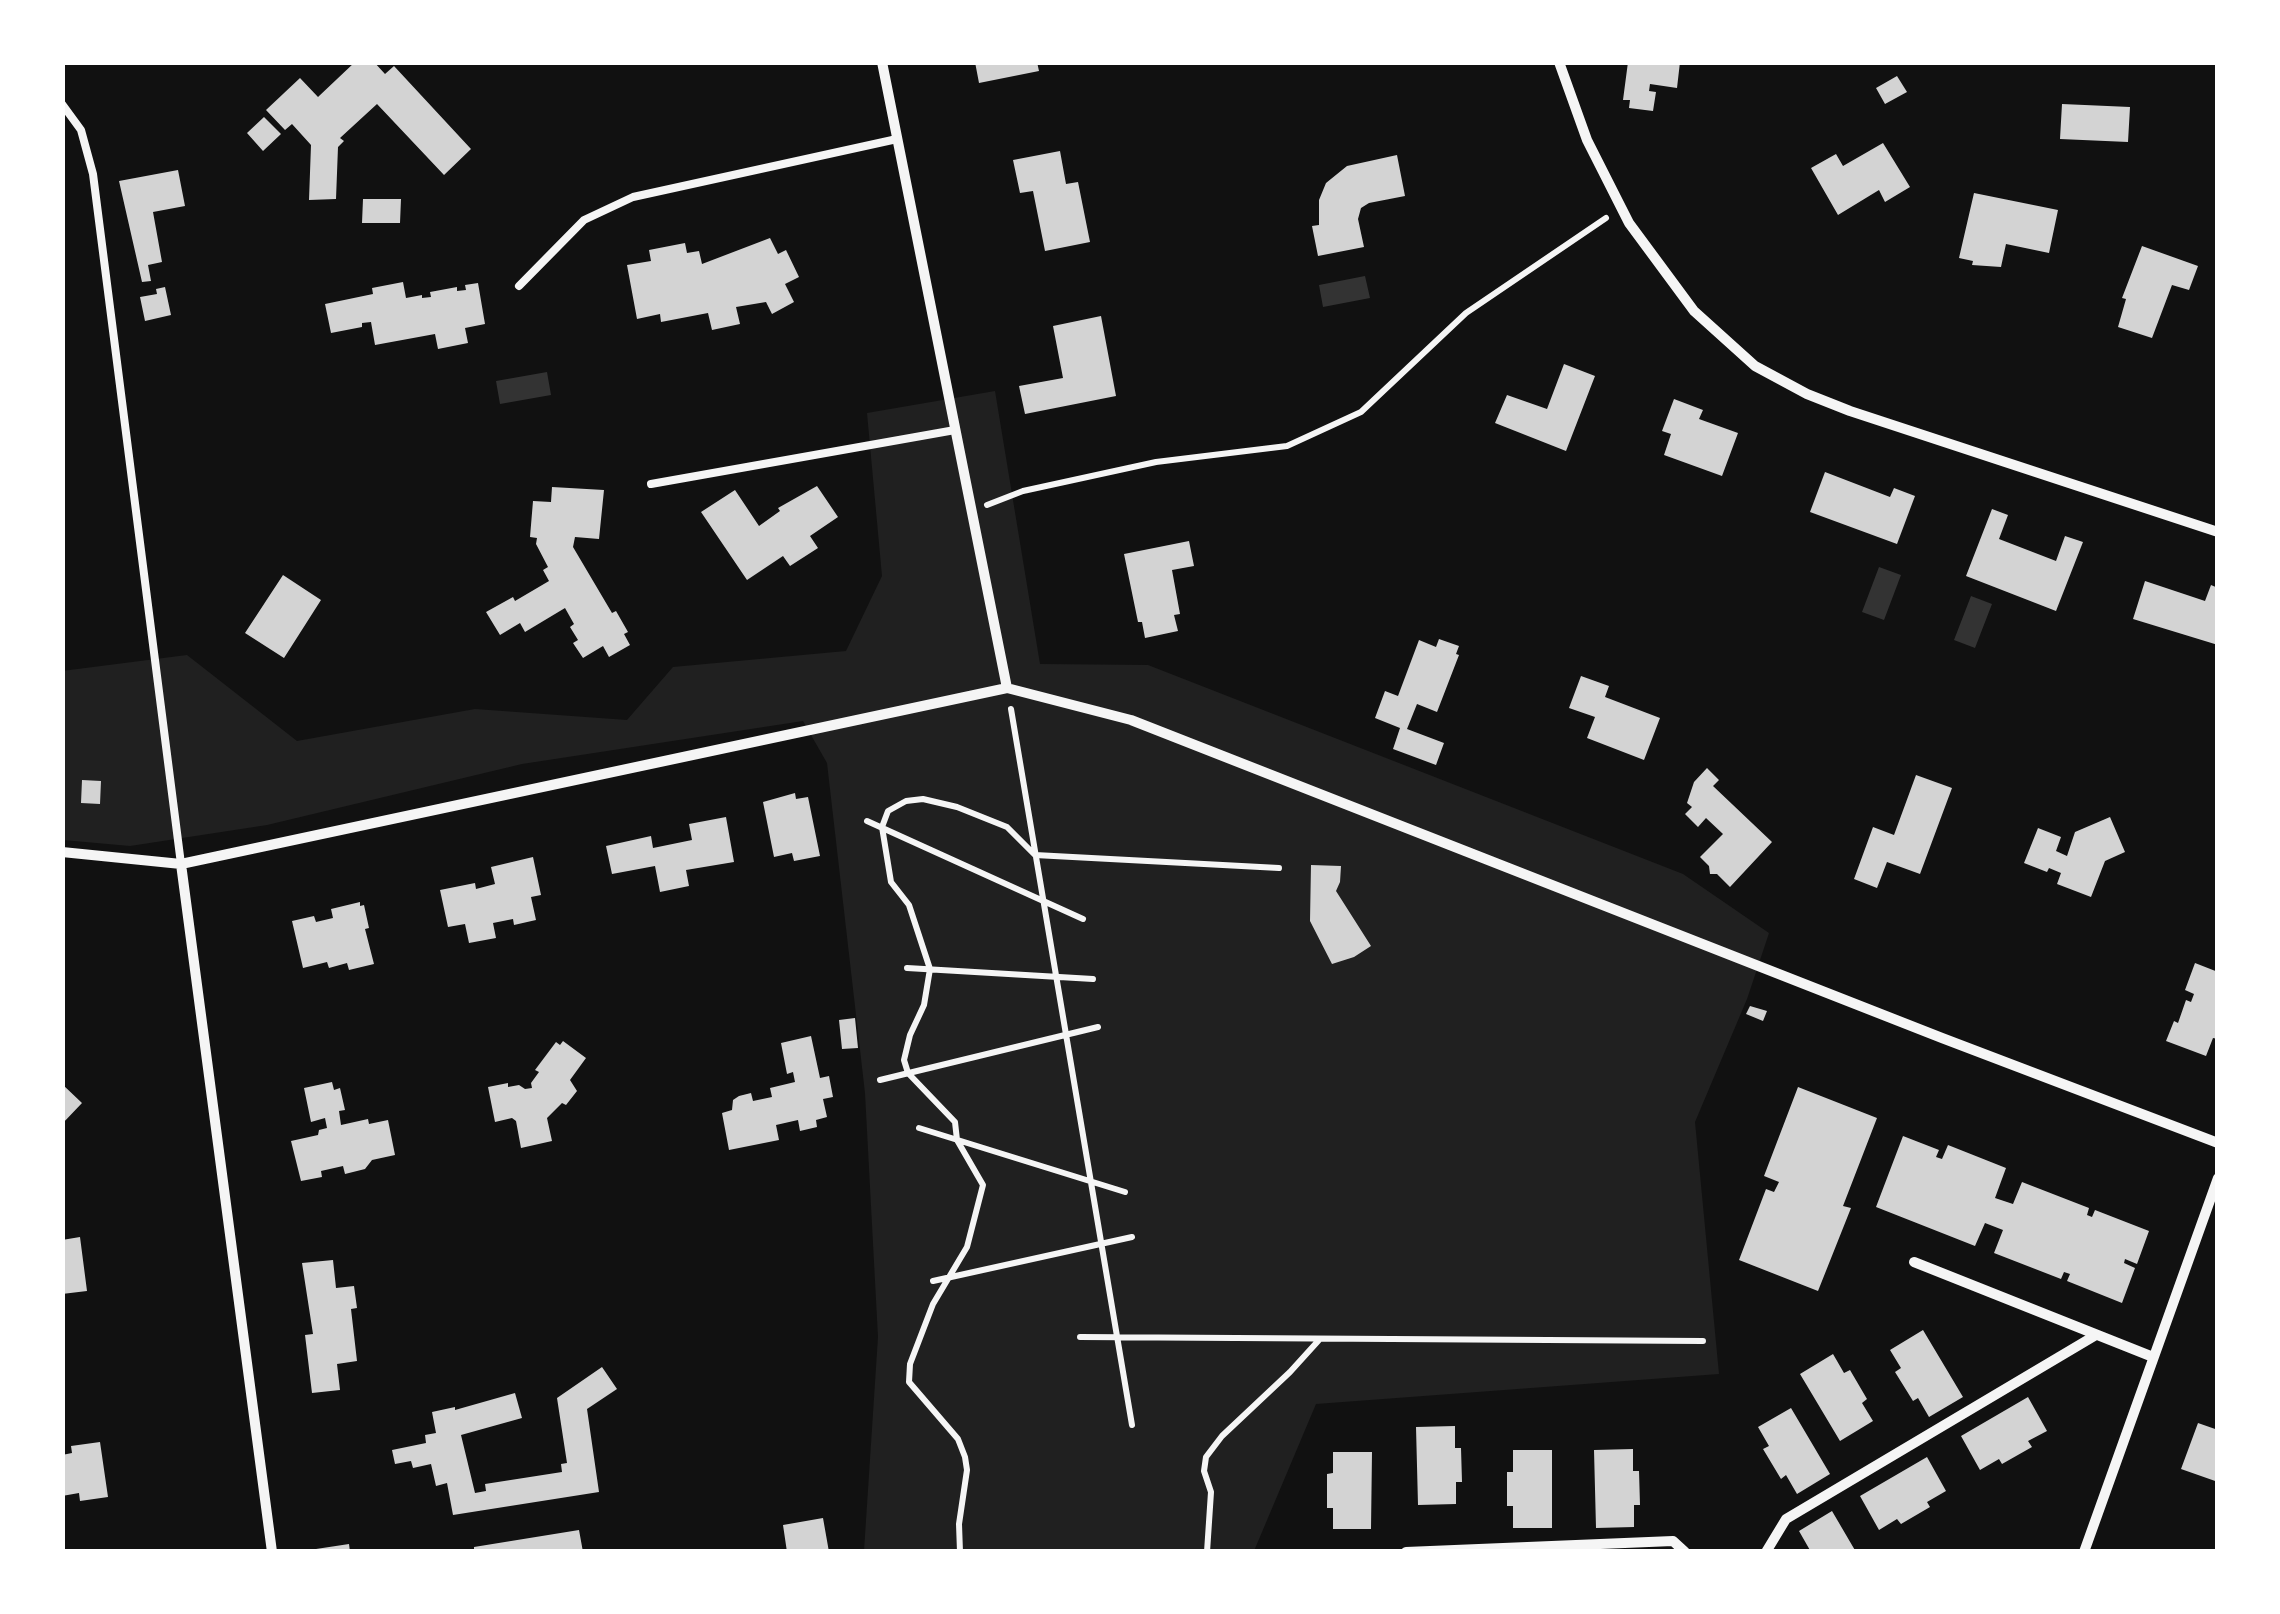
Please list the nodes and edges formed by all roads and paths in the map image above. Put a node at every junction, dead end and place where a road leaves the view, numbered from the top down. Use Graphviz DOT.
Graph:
graph roads {
  1 [pos="882,62"];
  2 [pos="1559,62"];
  3 [pos="62,104"];
  4 [pos="897,139"];
  5 [pos="1620,208"];
  6 [pos="519,286"];
  7 [pos="955,430"];
  8 [pos="651,484"];
  9 [pos="972,511"];
  10 [pos="2218,532"];
  11 [pos="1007,688"];
  12 [pos="867,821"];
  13 [pos="882,827"];
  14 [pos="62,852"];
  15 [pos="1035,855"];
  16 [pos="181,864"];
  17 [pos="1279,868"];
  18 [pos="1044,904"];
  19 [pos="1083,919"];
  20 [pos="907,968"];
  21 [pos="930,969"];
  22 [pos="1056,975"];
  23 [pos="1092,980"];
  24 [pos="1098,1026"];
  25 [pos="1066,1034"];
  26 [pos="908,1073"];
  27 [pos="880,1080"];
  28 [pos="920,1128"];
  29 [pos="957,1140"];
  30 [pos="2218,1143"];
  31 [pos="2218,1178"];
  32 [pos="1091,1182"];
  33 [pos="1125,1192"];
  34 [pos="1132,1237"];
  35 [pos="1102,1244"];
  36 [pos="1914,1262"];
  37 [pos="946,1278"];
  38 [pos="933,1281"];
  39 [pos="2096,1335"];
  40 [pos="1080,1337"];
  41 [pos="1118,1337"];
  42 [pos="1320,1339"];
  43 [pos="1702,1341"];
  44 [pos="2153,1357"];
  45 [pos="1132,1424"];
  46 [pos="272,1552"];
  47 [pos="960,1552"];
  48 [pos="1207,1552"];
  49 [pos="1406,1552"];
  50 [pos="1684,1552"];
  51 [pos="1766,1552"];
  52 [pos="2084,1552"];
  1 -- 4 [label="street"];
  2 -- 5 [label="street"];
  3 -- 16 [label="lane"];
  4 -- 6 [label="lane"];
  4 -- 7 [label="street"];
  5 -- 9 [label="path"];
  5 -- 10 [label="street"];
  7 -- 8 [label="lane"];
  7 -- 9 [label="street"];
  9 -- 11 [label="street"];
  11 -- 15 [label="path"];
  11 -- 16 [label="street"];
  11 -- 30 [label="street"];
  12 -- 13 [label="path"];
  13 -- 15 [label="path"];
  13 -- 18 [label="path"];
  13 -- 21 [label="path"];
  14 -- 16 [label="street"];
  15 -- 17 [label="path"];
  15 -- 18 [label="path"];
  16 -- 46 [label="street"];
  18 -- 19 [label="path"];
  18 -- 22 [label="path"];
  20 -- 21 [label="path"];
  21 -- 22 [label="path"];
  21 -- 26 [label="path"];
  22 -- 23 [label="path"];
  22 -- 25 [label="path"];
  24 -- 25 [label="path"];
  25 -- 26 [label="path"];
  25 -- 32 [label="path"];
  26 -- 27 [label="path"];
  26 -- 29 [label="path"];
  28 -- 29 [label="path"];
  29 -- 32 [label="path"];
  29 -- 37 [label="path"];
  31 -- 44 [label="street"];
  32 -- 33 [label="path"];
  32 -- 35 [label="path"];
  34 -- 35 [label="path"];
  35 -- 37 [label="path"];
  35 -- 41 [label="path"];
  36 -- 39 [label="street"];
  37 -- 38 [label="path"];
  37 -- 47 [label="path"];
  39 -- 44 [label="street"];
  39 -- 51 [label="street"];
  40 -- 41 [label="path"];
  41 -- 42 [label="path"];
  41 -- 45 [label="path"];
  42 -- 43 [label="path"];
  42 -- 48 [label="path"];
  44 -- 52 [label="street"];
  49 -- 50 [label="street"];
}
